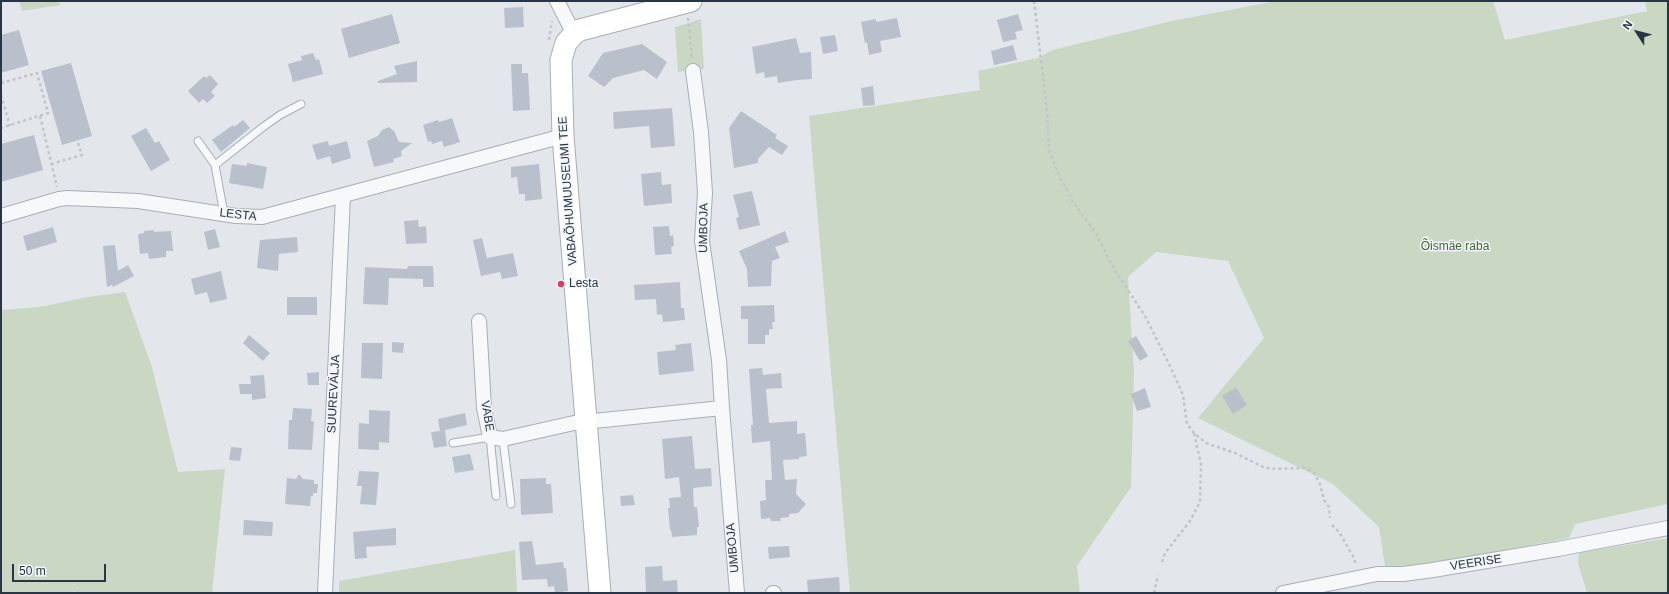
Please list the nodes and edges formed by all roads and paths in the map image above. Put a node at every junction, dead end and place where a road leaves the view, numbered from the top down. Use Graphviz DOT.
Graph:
graph roads {
  1 [pos="557,1"];
  2 [pos="1034,1"];
  3 [pos="689,11"];
  4 [pos="574,34"];
  5 [pos="693,71"];
  6 [pos="1,83"];
  7 [pos="1,95"];
  8 [pos="301,104"];
  9 [pos="40,116"];
  10 [pos="10,126"];
  11 [pos="1,128"];
  12 [pos="563,136"];
  13 [pos="77,140"];
  14 [pos="198,141"];
  15 [pos="51,164"];
  16 [pos="215,165"];
  17 [pos="343,196"];
  18 [pos="59,199"];
  19 [pos="224,214"];
  20 [pos="1,216"];
  21 [pos="479,321"];
  22 [pos="722,408"];
  23 [pos="586,422"];
  24 [pos="1194,433"];
  25 [pos="497,438"];
  26 [pos="453,443"];
  27 [pos="496,496"];
  28 [pos="512,504"];
  29 [pos="1330,518"];
  30 [pos="1332,525"];
  31 [pos="1668,528"];
  32 [pos="1162,562"];
  33 [pos="1158,575"];
  34 [pos="1360,578"];
  35 [pos="325,593"];
  36 [pos="600,593"];
  37 [pos="737,593"];
  38 [pos="1154,593"];
  39 [pos="1283,593"];
  1 -- 4 [label="street"];
  2 -- 24 [label="path"];
  3 -- 4 [label="street"];
  3 -- 5 [label="path"];
  4 -- 12 [label="street, VABAÕHUMUUSEUMI TEE"];
  5 -- 22 [label="street, UMBOJA"];
  6 -- 9 [label="path"];
  7 -- 10 [label="path"];
  8 -- 16 [label="lane"];
  9 -- 10 [label="path"];
  9 -- 15 [label="path"];
  10 -- 11 [label="path"];
  12 -- 17 [label="street, LESTA"];
  12 -- 23 [label="street, VABAÕHUMUUSEUMI TEE"];
  13 -- 15 [label="path"];
  14 -- 16 [label="lane"];
  15 -- 18 [label="path"];
  16 -- 19 [label="lane"];
  17 -- 19 [label="street, LESTA"];
  17 -- 35 [label="street, SUUREVÄLJA"];
  18 -- 19 [label="street, LESTA"];
  18 -- 20 [label="street, LESTA"];
  21 -- 25 [label="street, VABE"];
  22 -- 23 [label="street"];
  22 -- 37 [label="street, UMBOJA"];
  23 -- 25 [label="street, VABE"];
  23 -- 36 [label="street, VABAÕHUMUUSEUMI TEE"];
  24 -- 29 [label="path"];
  24 -- 32 [label="path"];
  25 -- 26 [label="lane"];
  25 -- 27 [label="lane"];
  25 -- 28 [label="lane"];
  30 -- 34 [label="path"];
  31 -- 34 [label="street, VEERISE"];
  33 -- 38 [label="path"];
  34 -- 39 [label="street, VEERISE"];
}
